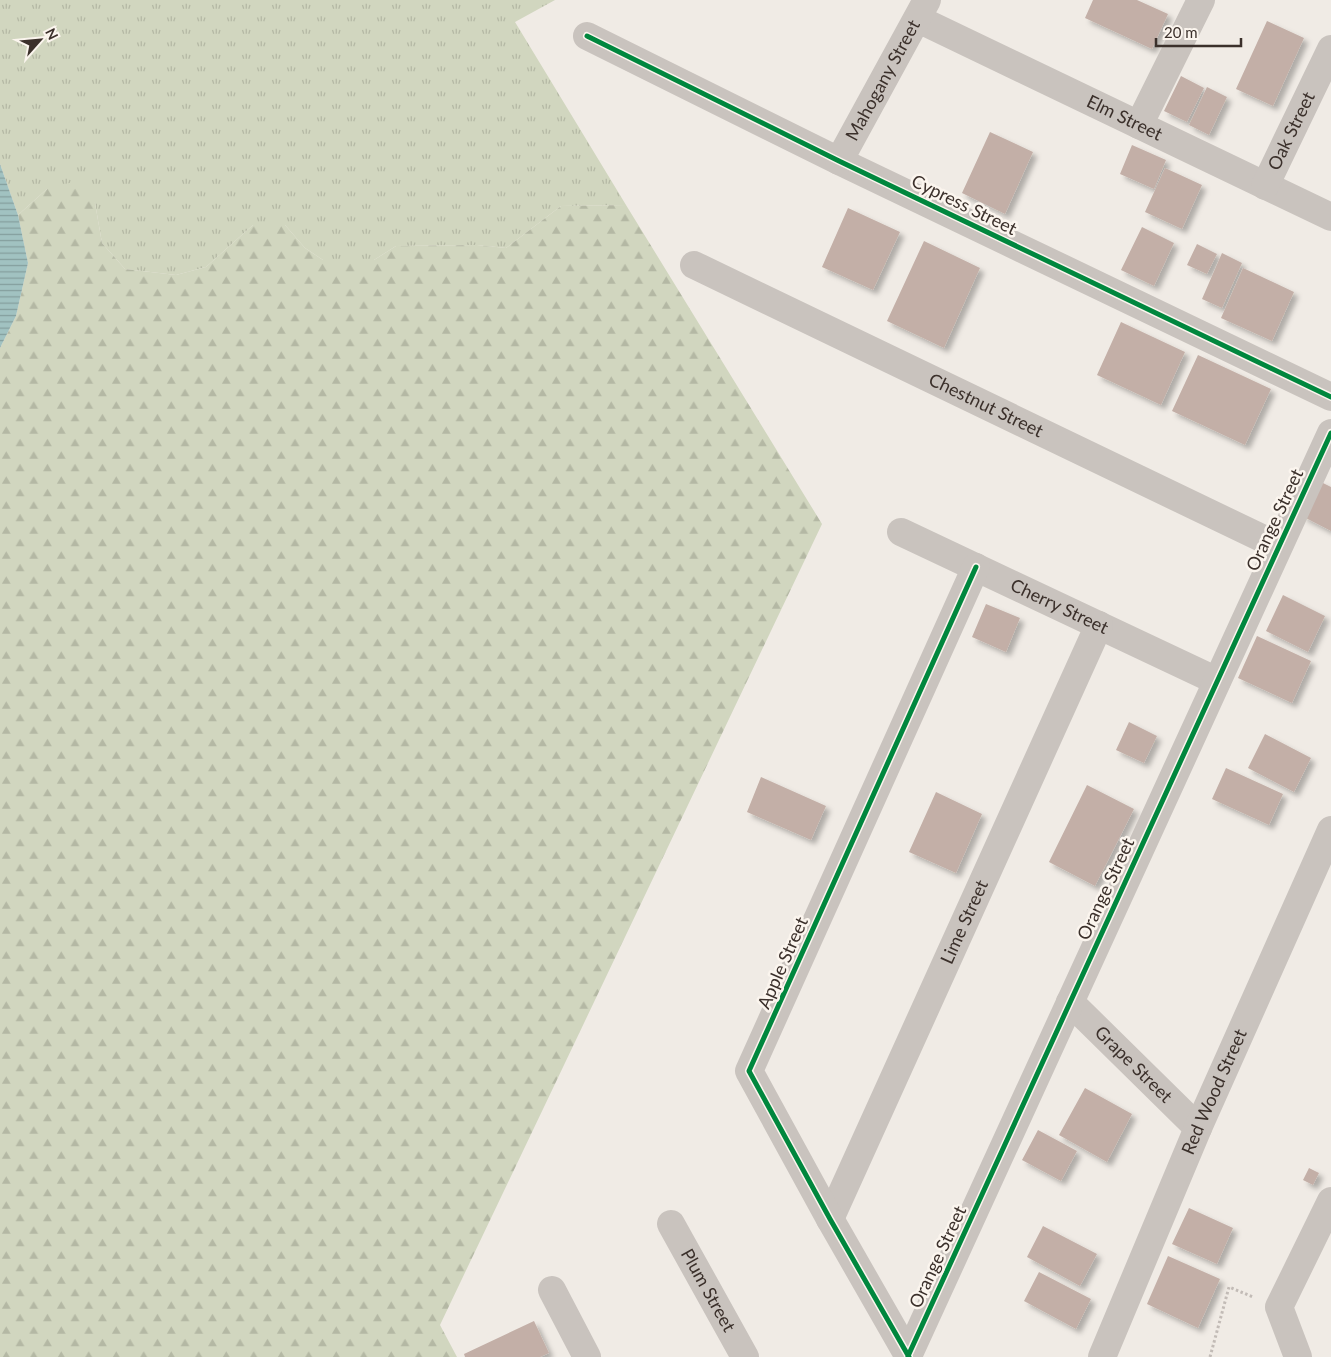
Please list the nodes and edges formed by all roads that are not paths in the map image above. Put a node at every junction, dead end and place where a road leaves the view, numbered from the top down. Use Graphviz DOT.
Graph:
graph roads {
  1 [pos="1201,0"];
  2 [pos="922,10"];
  3 [pos="587,36"];
  4 [pos="1331,49"];
  5 [pos="1139,125"];
  6 [pos="839,161"];
  7 [pos="1265,186"];
  8 [pos="1331,218"];
  9 [pos="694,265"];
  10 [pos="1331,397"];
  11 [pos="1331,433"];
  12 [pos="901,532"];
  13 [pos="1278,546"];
  14 [pos="976,567"];
  15 [pos="1099,625"];
  16 [pos="1217,681"];
  17 [pos="1331,830"];
  18 [pos="1070,1002"];
  19 [pos="1198,1128"];
  20 [pos="1331,1201"];
  21 [pos="830,1219"];
  22 [pos="671,1224"];
  23 [pos="552,1290"];
  24 [pos="588,1357"];
  25 [pos="745,1357"];
  26 [pos="909,1357"];
  27 [pos="1102,1357"];
  28 [pos="1298,1357"];
  1 -- 5 [label="street"];
  2 -- 5 [label="street, Elm Street"];
  2 -- 6 [label="street, Mahogany Street"];
  3 -- 6 [label="street, Cypress Street"];
  4 -- 7 [label="street, Oak Street"];
  5 -- 7 [label="street, Elm Street"];
  6 -- 10 [label="street, Cypress Street"];
  7 -- 8 [label="street, Elm Street"];
  9 -- 13 [label="street, Chestnut Street"];
  11 -- 13 [label="street, Orange Street"];
  12 -- 14 [label="street, Cherry Street"];
  13 -- 16 [label="street, Orange Street"];
  14 -- 15 [label="street, Cherry Street"];
  14 -- 21 [label="street, Apple Street"];
  15 -- 16 [label="street, Cherry Street"];
  15 -- 21 [label="street, Lime Street"];
  16 -- 18 [label="street, Orange Street"];
  17 -- 19 [label="street, Red Wood Street"];
  18 -- 19 [label="street, Grape Street"];
  18 -- 26 [label="street, Orange Street"];
  19 -- 27 [label="street, Red Wood Street"];
  20 -- 28 [label="street"];
  21 -- 26 [label="street, Apple Street"];
  22 -- 25 [label="street, Plum Street"];
  23 -- 24 [label="street"];
}
